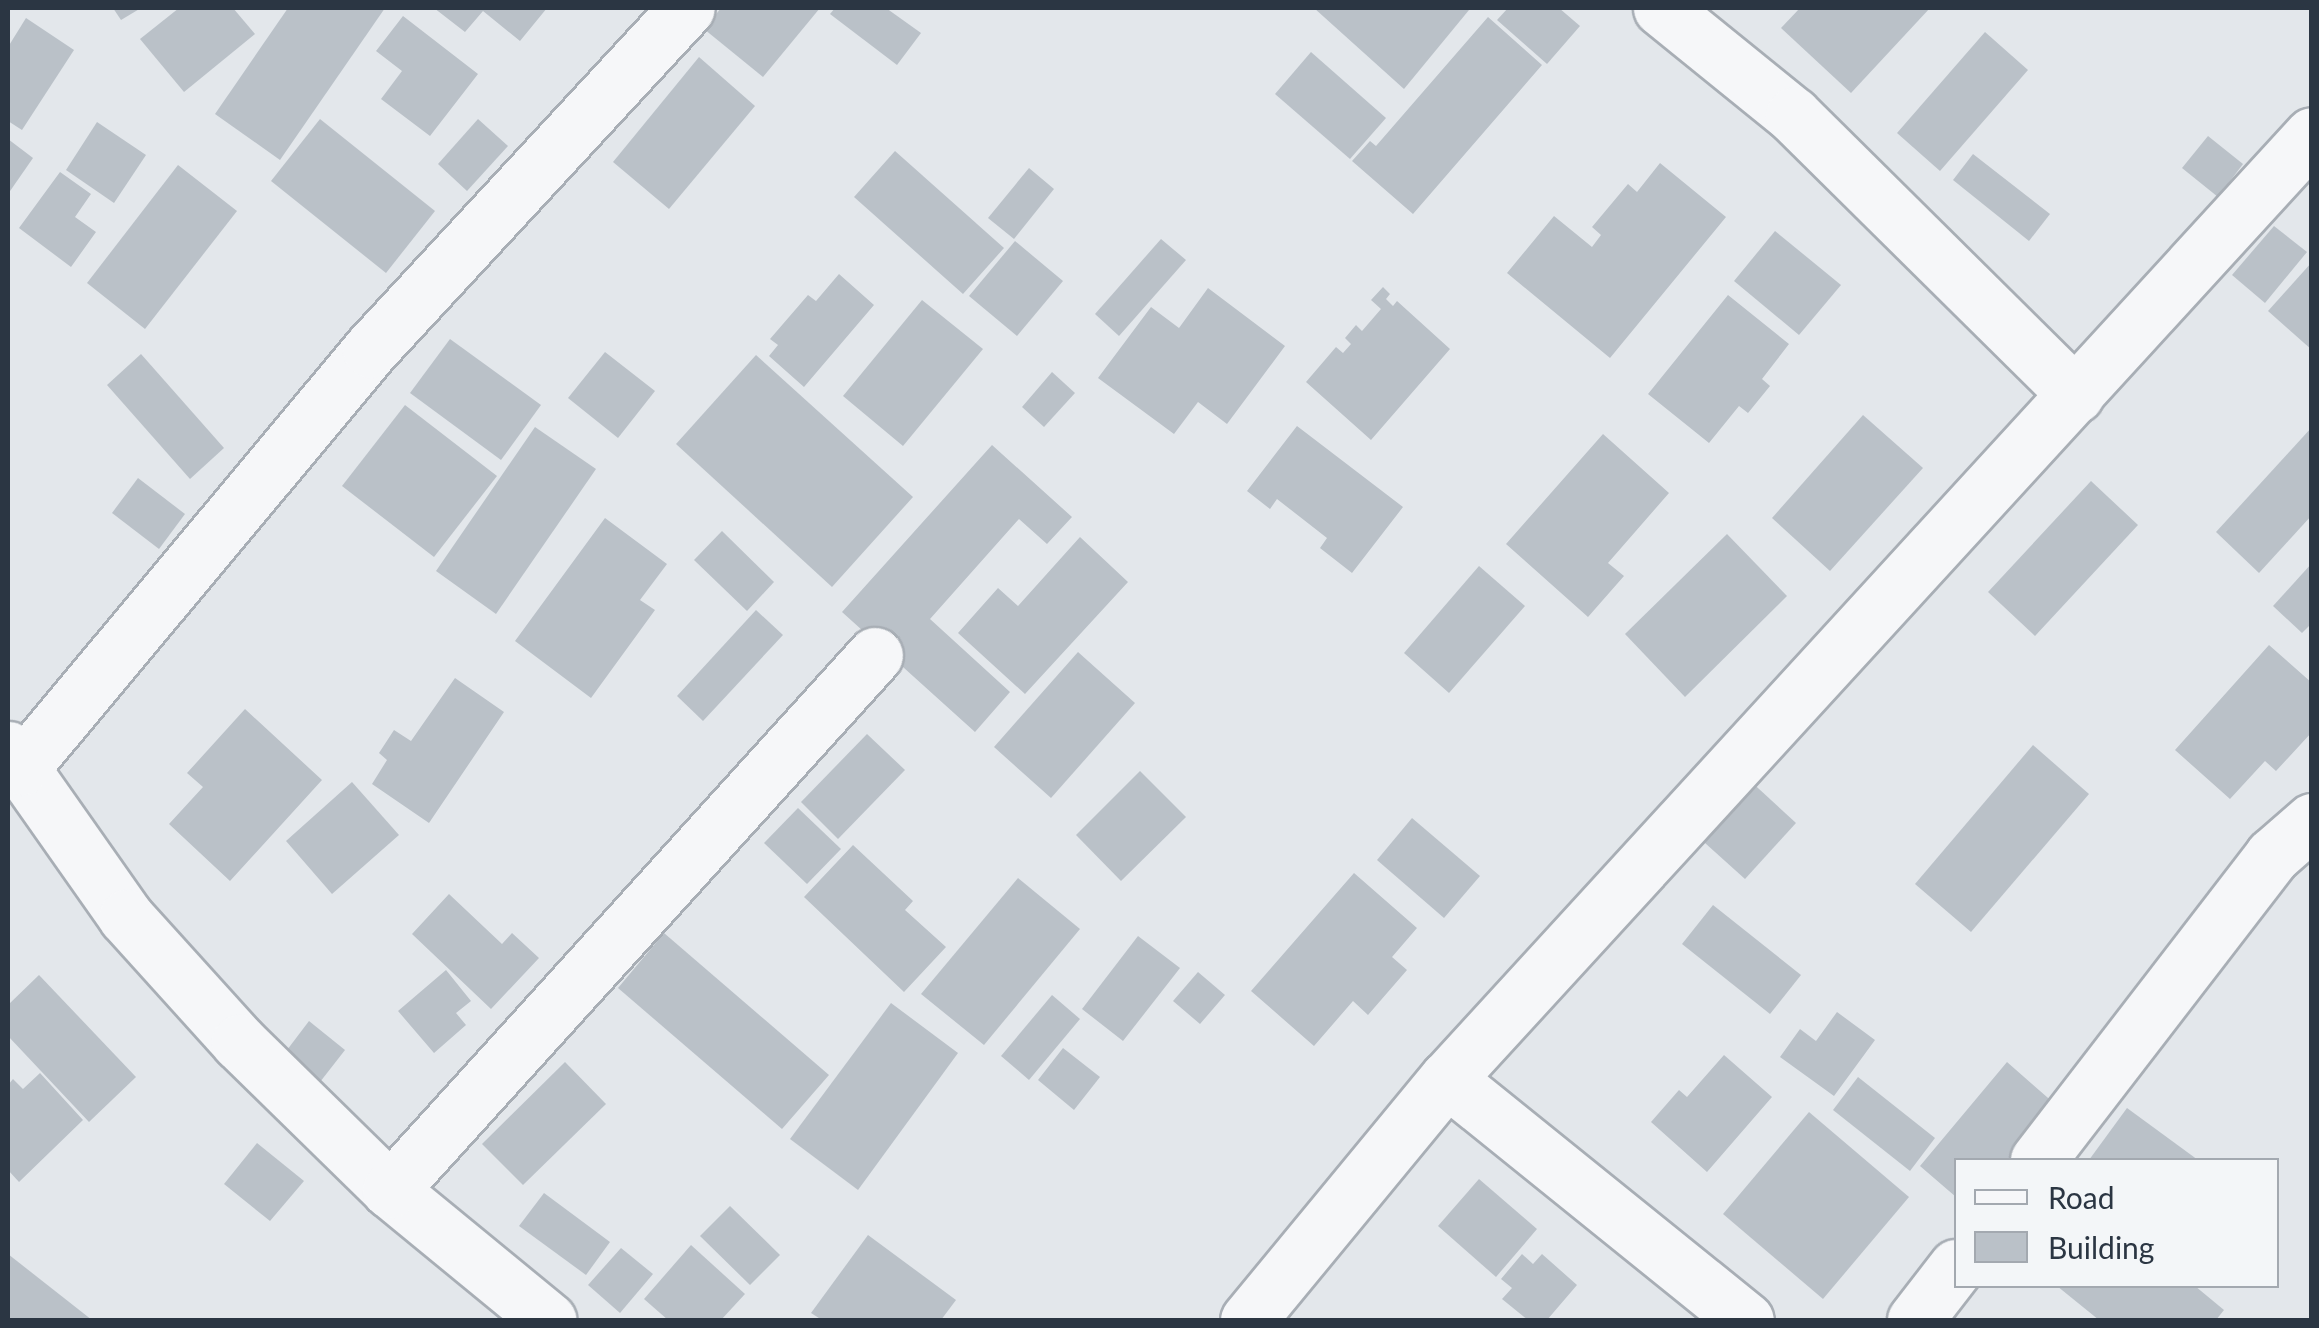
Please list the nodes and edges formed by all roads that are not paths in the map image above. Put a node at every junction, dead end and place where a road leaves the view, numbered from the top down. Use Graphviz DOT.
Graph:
graph roads {
  1 [pos="686,8"];
  2 [pos="1661,8"];
  3 [pos="2312,135"];
  4 [pos="2076,395"];
  5 [pos="875,655"];
  6 [pos="15,758"];
  7 [pos="2312,821"];
  8 [pos="1448,1078"];
  9 [pos="2040,1158"];
  10 [pos="390,1190"];
  11 [pos="1954,1269"];
  12 [pos="1716,1310"];
  13 [pos="548,1320"];
  14 [pos="1248,1320"];
  15 [pos="1915,1320"];
  1 -- 6 [label="street"];
  2 -- 4 [label="street"];
  3 -- 4 [label="street"];
  4 -- 8 [label="street"];
  5 -- 10 [label="street"];
  6 -- 10 [label="street"];
  7 -- 9 [label="street"];
  8 -- 12 [label="street"];
  8 -- 14 [label="street"];
  10 -- 13 [label="street"];
  11 -- 15 [label="street"];
}
